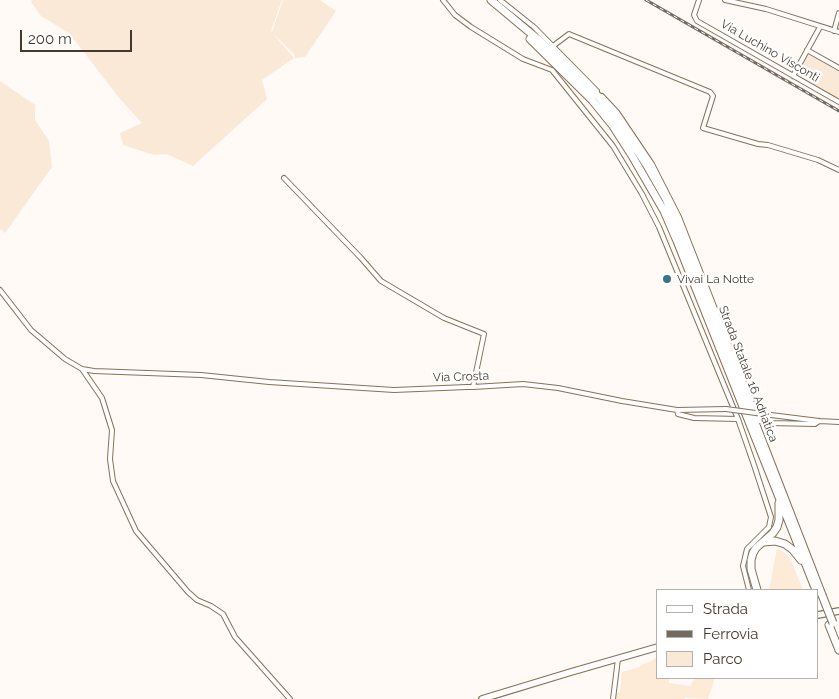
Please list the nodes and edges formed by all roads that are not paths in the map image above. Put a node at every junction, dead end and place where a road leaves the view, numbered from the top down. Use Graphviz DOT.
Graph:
graph roads {
  1 [pos="443,0"];
  2 [pos="484,0"];
  3 [pos="491,0"];
  4 [pos="500,0"];
  5 [pos="699,0"];
  6 [pos="725,0"];
  7 [pos="839,13"];
  8 [pos="820,27"];
  9 [pos="834,31"];
  10 [pos="839,32"];
  11 [pos="554,46"];
  12 [pos="807,50"];
  13 [pos="839,68"];
  14 [pos="793,76"];
  15 [pos="839,102"];
  16 [pos="839,170"];
  17 [pos="284,178"];
  18 [pos="0,290"];
  19 [pos="82,369"];
  20 [pos="473,387"];
  21 [pos="677,410"];
  22 [pos="738,419"];
  23 [pos="819,421"];
  24 [pos="839,422"];
  25 [pos="779,500"];
  26 [pos="764,542"];
  27 [pos="806,567"];
  28 [pos="754,589"];
  29 [pos="817,589"];
  30 [pos="817,589"];
  31 [pos="819,594"];
  32 [pos="839,611"];
  33 [pos="819,615"];
  34 [pos="831,624"];
  35 [pos="839,639"];
  36 [pos="656,648"];
  37 [pos="839,650"];
  38 [pos="618,658"];
  39 [pos="290,699"];
  40 [pos="482,699"];
  41 [pos="613,699"];
  1 -- 22 [label="street"];
  2 -- 25 [label="highway, Strada Statale 16 Adriatica"];
  3 -- 29 [label="highway, Strada Statale 16 Adriatica"];
  4 -- 11 [label="street"];
  5 -- 14 [label="street, Via Luchino Visconti"];
  6 -- 8 [label="street"];
  7 -- 9 [label="street"];
  8 -- 9 [label="street"];
  8 -- 12 [label="street"];
  9 -- 10 [label="street"];
  11 -- 16 [label="street"];
  11 -- 23 [label="street"];
  12 -- 13 [label="street"];
  12 -- 14 [label="street"];
  14 -- 15 [label="street, Via Luchino Visconti"];
  17 -- 20 [label="street"];
  18 -- 19 [label="street"];
  19 -- 20 [label="street, Via Crosta"];
  19 -- 39 [label="street"];
  20 -- 21 [label="street, Via Crosta"];
  21 -- 22 [label="street"];
  21 -- 23 [label="street, Via Crosta, bridge"];
  22 -- 28 [label="street"];
  23 -- 24 [label="street, Via Crosta"];
  25 -- 26 [label="highway"];
  25 -- 27 [label="highway, Strada Statale 16 Adriatica"];
  26 -- 27 [label="highway"];
  26 -- 28 [label="highway"];
  27 -- 30 [label="highway, Strada Statale 16 Adriatica"];
  31 -- 34 [label="highway, Strada Statale 16 Adriatica"];
  32 -- 33 [label="main road"];
  34 -- 35 [label="highway, Strada Statale 16 Adriatica"];
  34 -- 37 [label="highway, Strada Statale 16 Adriatica"];
  36 -- 38 [label="main road"];
  38 -- 40 [label="main road"];
  38 -- 41 [label="street"];
}
